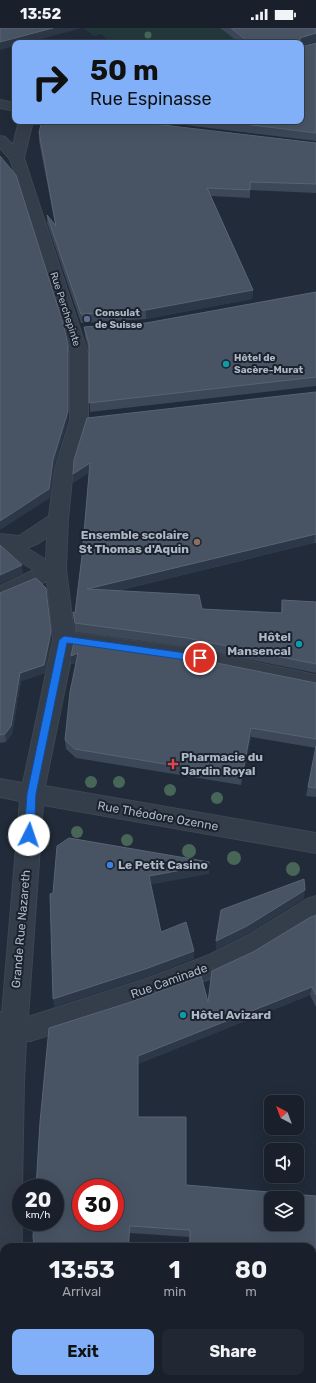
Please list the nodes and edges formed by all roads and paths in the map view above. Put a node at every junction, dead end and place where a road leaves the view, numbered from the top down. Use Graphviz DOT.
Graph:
graph roads {
  1 [pos="0,104"];
  2 [pos="12,106"];
  3 [pos="25,124"];
  4 [pos="0,140"];
  5 [pos="17,158"];
  6 [pos="58,519"];
  7 [pos="1,541"];
  8 [pos="56,569"];
  9 [pos="0,594"];
  10 [pos="64,640"];
  11 [pos="316,683"];
  12 [pos="0,788"];
  13 [pos="32,794"];
  14 [pos="316,844"];
  15 [pos="316,907"];
  16 [pos="7,1027"];
  17 [pos="7,1243"];
  1 -- 2 [label="street"];
  3 -- 5 [label="street"];
  4 -- 5 [label="street"];
  5 -- 6 [label="street, Rue Perchepinte"];
  6 -- 7 [label="street"];
  6 -- 8 [label="street, Grande Rue Nazareth"];
  7 -- 8 [label="street"];
  8 -- 9 [label="street"];
  8 -- 10 [label="street, Grande Rue Nazareth"];
  10 -- 11 [label="street"];
  10 -- 13 [label="street, Grande Rue Nazareth"];
  12 -- 13 [label="street, Rue Théodore Ozenne"];
  13 -- 14 [label="street, Rue Théodore Ozenne"];
  13 -- 16 [label="street, Grande Rue Nazareth"];
  15 -- 16 [label="street, Rue Caminade"];
  16 -- 17 [label="street, Grande Rue Nazareth"];
}
